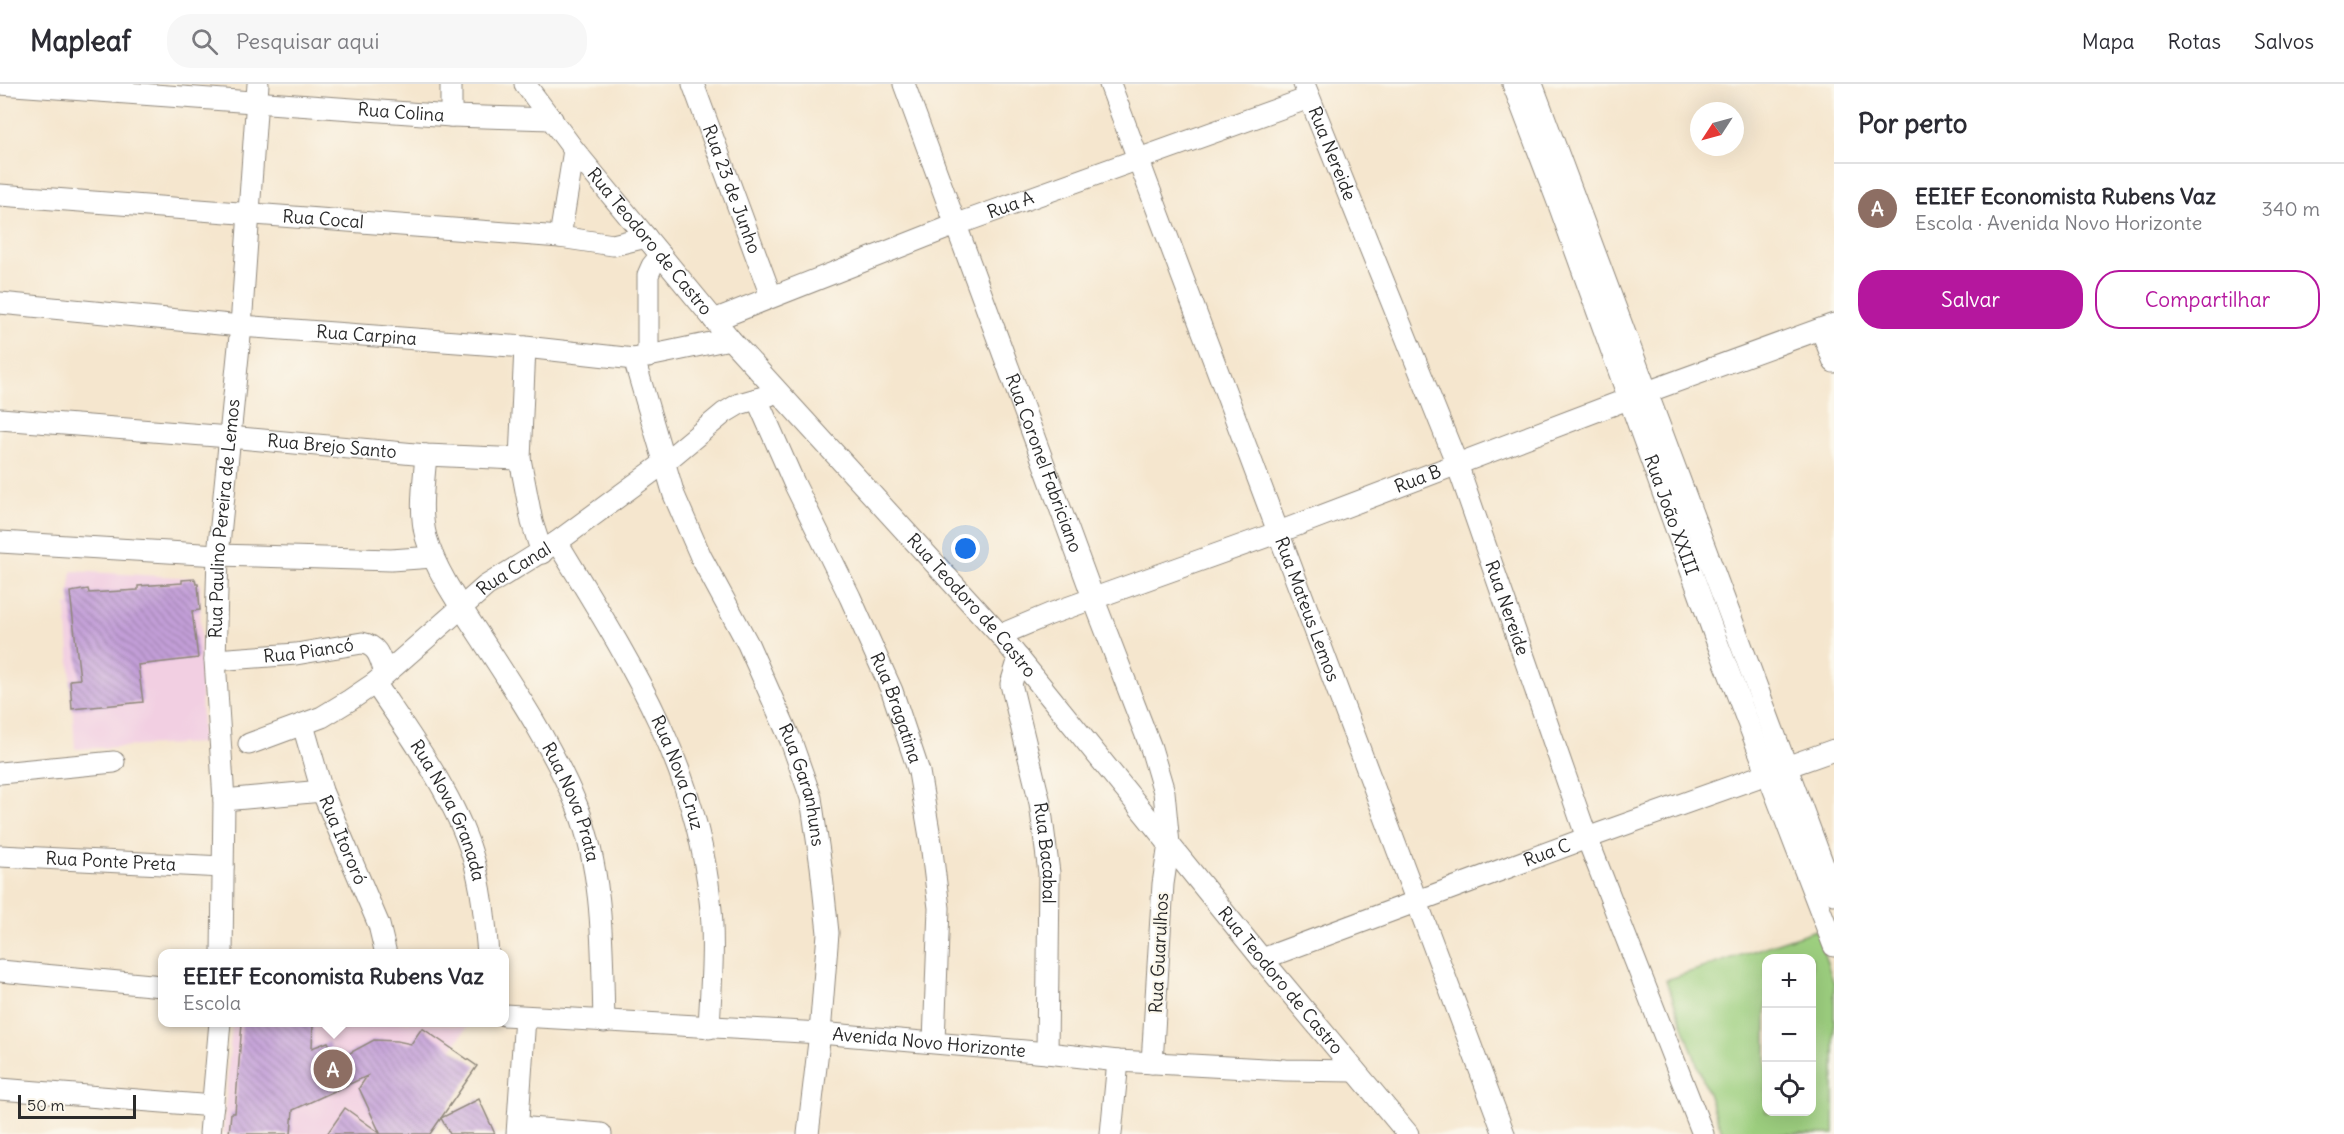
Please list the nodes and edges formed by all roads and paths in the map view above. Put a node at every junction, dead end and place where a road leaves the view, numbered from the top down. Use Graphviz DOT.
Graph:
graph roads {
  1 [pos="0,84"];
  2 [pos="451,84"];
  3 [pos="525,84"];
  4 [pos="693,84"];
  5 [pos="904,84"];
  6 [pos="1110,84"];
  7 [pos="1513,84"];
  8 [pos="1532,84"];
  9 [pos="1307,91"];
  10 [pos="257,92"];
  11 [pos="451,116"];
  12 [pos="552,118"];
  13 [pos="574,150"];
  14 [pos="1137,160"];
  15 [pos="0,195"];
  16 [pos="247,213"];
  17 [pos="955,225"];
  18 [pos="560,237"];
  19 [pos="646,237"];
  20 [pos="661,255"];
  21 [pos="771,296"];
  22 [pos="0,303"];
  23 [pos="714,320"];
  24 [pos="241,326"];
  25 [pos="1828,326"];
  26 [pos="730,339"];
  27 [pos="525,347"];
  28 [pos="641,358"];
  29 [pos="1834,362"];
  30 [pos="779,392"];
  31 [pos="1638,395"];
  32 [pos="758,399"];
  33 [pos="0,419"];
  34 [pos="229,437"];
  35 [pos="426,455"];
  36 [pos="520,459"];
  37 [pos="664,463"];
  38 [pos="1457,464"];
  39 [pos="1279,532"];
  40 [pos="0,542"];
  41 [pos="550,547"];
  42 [pos="218,555"];
  43 [pos="433,557"];
  44 [pos="1094,600"];
  45 [pos="461,606"];
  46 [pos="1000,635"];
  47 [pos="1019,658"];
  48 [pos="215,660"];
  49 [pos="380,678"];
  50 [pos="303,725"];
  51 [pos="249,744"];
  52 [pos="1834,750"];
  53 [pos="114,762"];
  54 [pos="1778,771"];
  55 [pos="0,773"];
  56 [pos="322,790"];
  57 [pos="224,800"];
  58 [pos="1587,838"];
  59 [pos="1169,844"];
  60 [pos="0,856"];
  61 [pos="223,867"];
  62 [pos="1834,894"];
  63 [pos="1415,902"];
  64 [pos="1834,946"];
  65 [pos="222,949"];
  66 [pos="386,949"];
  67 [pos="488,949"];
  68 [pos="1262,959"];
  69 [pos="0,971"];
  70 [pos="158,986"];
  71 [pos="509,1015"];
  72 [pos="525,1017"];
  73 [pos="604,1022"];
  74 [pos="220,1027"];
  75 [pos="709,1028"];
  76 [pos="820,1033"];
  77 [pos="934,1042"];
  78 [pos="1047,1053"];
  79 [pos="1118,1061"];
  80 [pos="1152,1063"];
  81 [pos="1354,1071"];
  82 [pos="0,1089"];
  83 [pos="213,1106"];
  84 [pos="518,1131"];
  85 [pos="210,1134"];
  86 [pos="601,1134"];
  87 [pos="808,1134"];
  88 [pos="1111,1134"];
  89 [pos="1408,1134"];
  90 [pos="1504,1134"];
  91 [pos="1703,1134"];
  1 -- 10 [label="street, Rua Colina"];
  2 -- 11 [label="street"];
  3 -- 12 [label="street, Rua Teodoro de Castro"];
  4 -- 21 [label="street, Rua 23 de Junho"];
  5 -- 17 [label="street, Rua Coronel Fabriciano"];
  6 -- 14 [label="street, Rua Mateus Lemos"];
  7 -- 31 [label="street, Rua João XXIII"];
  8 -- 31 [label="street, Rua João XXIII"];
  9 -- 14 [label="street, Rua A"];
  9 -- 38 [label="street, Rua Nereide"];
  10 -- 11 [label="street, Rua Colina"];
  10 -- 16 [label="street, Rua Paulino Pereira de Lemos"];
  11 -- 12 [label="street, Rua Colina"];
  12 -- 13 [label="street, Rua Teodoro de Castro"];
  13 -- 18 [label="street"];
  13 -- 19 [label="street, Rua Teodoro de Castro"];
  14 -- 17 [label="street, Rua A"];
  14 -- 39 [label="street, Rua Mateus Lemos"];
  15 -- 16 [label="street, Rua Cocal"];
  16 -- 18 [label="street, Rua Cocal"];
  16 -- 24 [label="street, Rua Paulino Pereira de Lemos"];
  17 -- 21 [label="street, Rua A"];
  17 -- 44 [label="street, Rua Coronel Fabriciano"];
  18 -- 19 [label="street, Rua Cocal"];
  19 -- 20 [label="street, Rua Teodoro de Castro"];
  20 -- 23 [label="street, Rua Teodoro de Castro"];
  20 -- 28 [label="street, Rua Garanhuns"];
  21 -- 23 [label="street, Rua A"];
  22 -- 24 [label="street, Rua Carpina"];
  23 -- 26 [label="street, Rua Teodoro de Castro"];
  24 -- 27 [label="street, Rua Carpina"];
  24 -- 34 [label="street, Rua Paulino Pereira de Lemos"];
  25 -- 29 [label="street"];
  25 -- 31 [label="street, Rua B"];
  26 -- 28 [label="street, Rua Carpina"];
  26 -- 30 [label="street, Rua Teodoro de Castro"];
  27 -- 28 [label="street, Rua Carpina"];
  27 -- 36 [label="street, Rua Nova Cruz"];
  28 -- 37 [label="street, Rua Garanhuns"];
  30 -- 32 [label="street, Rua Canal"];
  30 -- 46 [label="street, Rua Teodoro de Castro"];
  31 -- 38 [label="street, Rua B"];
  31 -- 54 [label="street, Rua João XXIII"];
  32 -- 37 [label="street, Rua Canal"];
  32 -- 77 [label="street, Rua Bragatina"];
  33 -- 34 [label="street, Rua Brejo Santo"];
  34 -- 35 [label="street, Rua Brejo Santo"];
  34 -- 42 [label="street, Rua Paulino Pereira de Lemos"];
  35 -- 36 [label="street, Rua Brejo Santo"];
  35 -- 43 [label="street, Rua Nova Prata"];
  36 -- 41 [label="street, Rua Nova Cruz"];
  37 -- 41 [label="street, Rua Canal"];
  37 -- 76 [label="street, Rua Garanhuns"];
  38 -- 39 [label="street, Rua B"];
  38 -- 58 [label="street, Rua Nereide"];
  39 -- 44 [label="street, Rua B"];
  39 -- 63 [label="street, Rua Mateus Lemos"];
  40 -- 42 [label="street"];
  41 -- 45 [label="street, Rua Canal"];
  41 -- 75 [label="street, Rua Nova Cruz"];
  42 -- 43 [label="street"];
  42 -- 48 [label="street, Rua Paulino Pereira de Lemos"];
  43 -- 45 [label="street, Rua Nova Prata"];
  44 -- 46 [label="street, Rua B"];
  44 -- 59 [label="street, Rua Coronel Fabriciano"];
  45 -- 49 [label="street, Rua Canal"];
  45 -- 73 [label="street, Rua Nova Prata"];
  46 -- 47 [label="street, Rua Teodoro de Castro"];
  47 -- 59 [label="street, Rua Teodoro de Castro"];
  47 -- 78 [label="street, Rua Bacabal"];
  48 -- 49 [label="street, Rua Piancó"];
  48 -- 57 [label="street, Rua Paulino Pereira de Lemos"];
  49 -- 50 [label="street, Rua Canal"];
  49 -- 67 [label="street, Rua Nova Granada"];
  50 -- 51 [label="street, Rua Canal"];
  50 -- 56 [label="street, Rua Itororó"];
  52 -- 54 [label="street, Rua C"];
  53 -- 55 [label="street"];
  54 -- 58 [label="street, Rua C"];
  54 -- 62 [label="street, Rua João XXIII"];
  54 -- 64 [label="street, Rua João XXIII"];
  56 -- 57 [label="street"];
  56 -- 66 [label="street, Rua Itororó"];
  57 -- 61 [label="street, Rua Paulino Pereira de Lemos"];
  58 -- 63 [label="street, Rua C"];
  58 -- 91 [label="street, Rua Nereide"];
  59 -- 68 [label="street, Rua Teodoro de Castro"];
  59 -- 80 [label="street, Rua Guarulhos"];
  60 -- 61 [label="street, Rua Ponte Preta"];
  61 -- 65 [label="street, Rua Paulino Pereira de Lemos"];
  63 -- 68 [label="street, Rua C"];
  63 -- 90 [label="street, Rua Mateus Lemos"];
  68 -- 81 [label="street, Rua Teodoro de Castro"];
  69 -- 70 [label="street"];
  71 -- 72 [label="street, Avenida Novo Horizonte"];
  72 -- 73 [label="street, Avenida Novo Horizonte"];
  72 -- 84 [label="street"];
  73 -- 75 [label="street, Avenida Novo Horizonte"];
  74 -- 83 [label="street"];
  75 -- 76 [label="street, Avenida Novo Horizonte"];
  76 -- 77 [label="street, Avenida Novo Horizonte"];
  76 -- 87 [label="street, Rua Garanhuns"];
  77 -- 78 [label="street, Avenida Novo Horizonte"];
  78 -- 79 [label="street, Avenida Novo Horizonte"];
  79 -- 80 [label="street, Avenida Novo Horizonte"];
  79 -- 88 [label="street"];
  80 -- 81 [label="street, Avenida Novo Horizonte"];
  81 -- 89 [label="street, Rua Teodoro de Castro"];
  82 -- 83 [label="street"];
  83 -- 85 [label="street"];
  84 -- 86 [label="street"];
}
